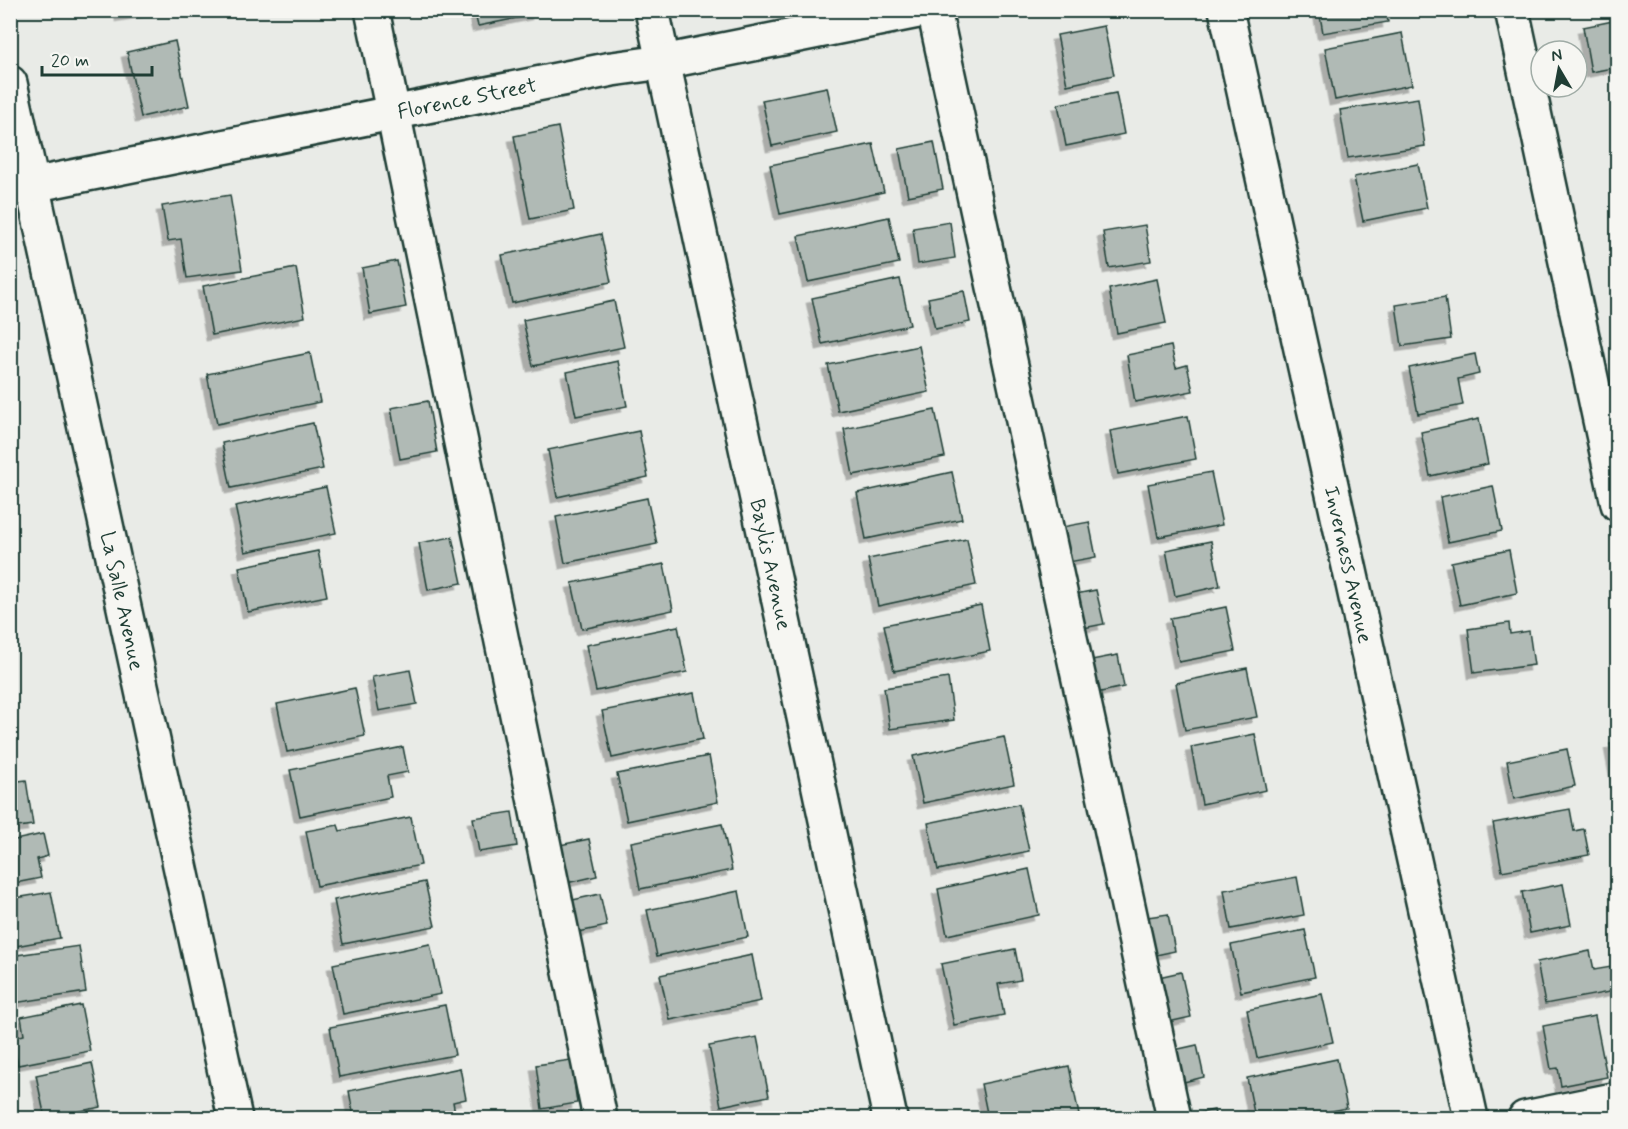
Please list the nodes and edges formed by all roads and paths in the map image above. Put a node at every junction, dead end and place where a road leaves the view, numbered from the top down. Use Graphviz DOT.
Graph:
graph roads {
  1 [pos="372,10"];
  2 [pos="652,10"];
  3 [pos="923,10"];
  4 [pos="934,10"];
  5 [pos="1226,10"];
  6 [pos="1512,10"];
  7 [pos="663,62"];
  8 [pos="10,83"];
  9 [pos="393,113"];
  10 [pos="21,188"];
  11 [pos="1617,504"];
  12 [pos="1617,1099"];
  13 [pos="235,1119"];
  14 [pos="600,1119"];
  15 [pos="890,1119"];
  16 [pos="1174,1119"];
  17 [pos="1471,1119"];
  18 [pos="1525,1119"];
  1 -- 9 [label="street"];
  2 -- 7 [label="street, Baylis Avenue"];
  3 -- 7 [label="street, Florence Street"];
  4 -- 16 [label="street"];
  5 -- 17 [label="street, Inverness Avenue"];
  6 -- 11 [label="street"];
  7 -- 9 [label="street, Florence Street"];
  7 -- 15 [label="street, Baylis Avenue"];
  8 -- 10 [label="street, La Salle Avenue"];
  9 -- 10 [label="street, Florence Street"];
  9 -- 14 [label="street"];
  10 -- 13 [label="street, La Salle Avenue"];
  12 -- 18 [label="street"];
}
